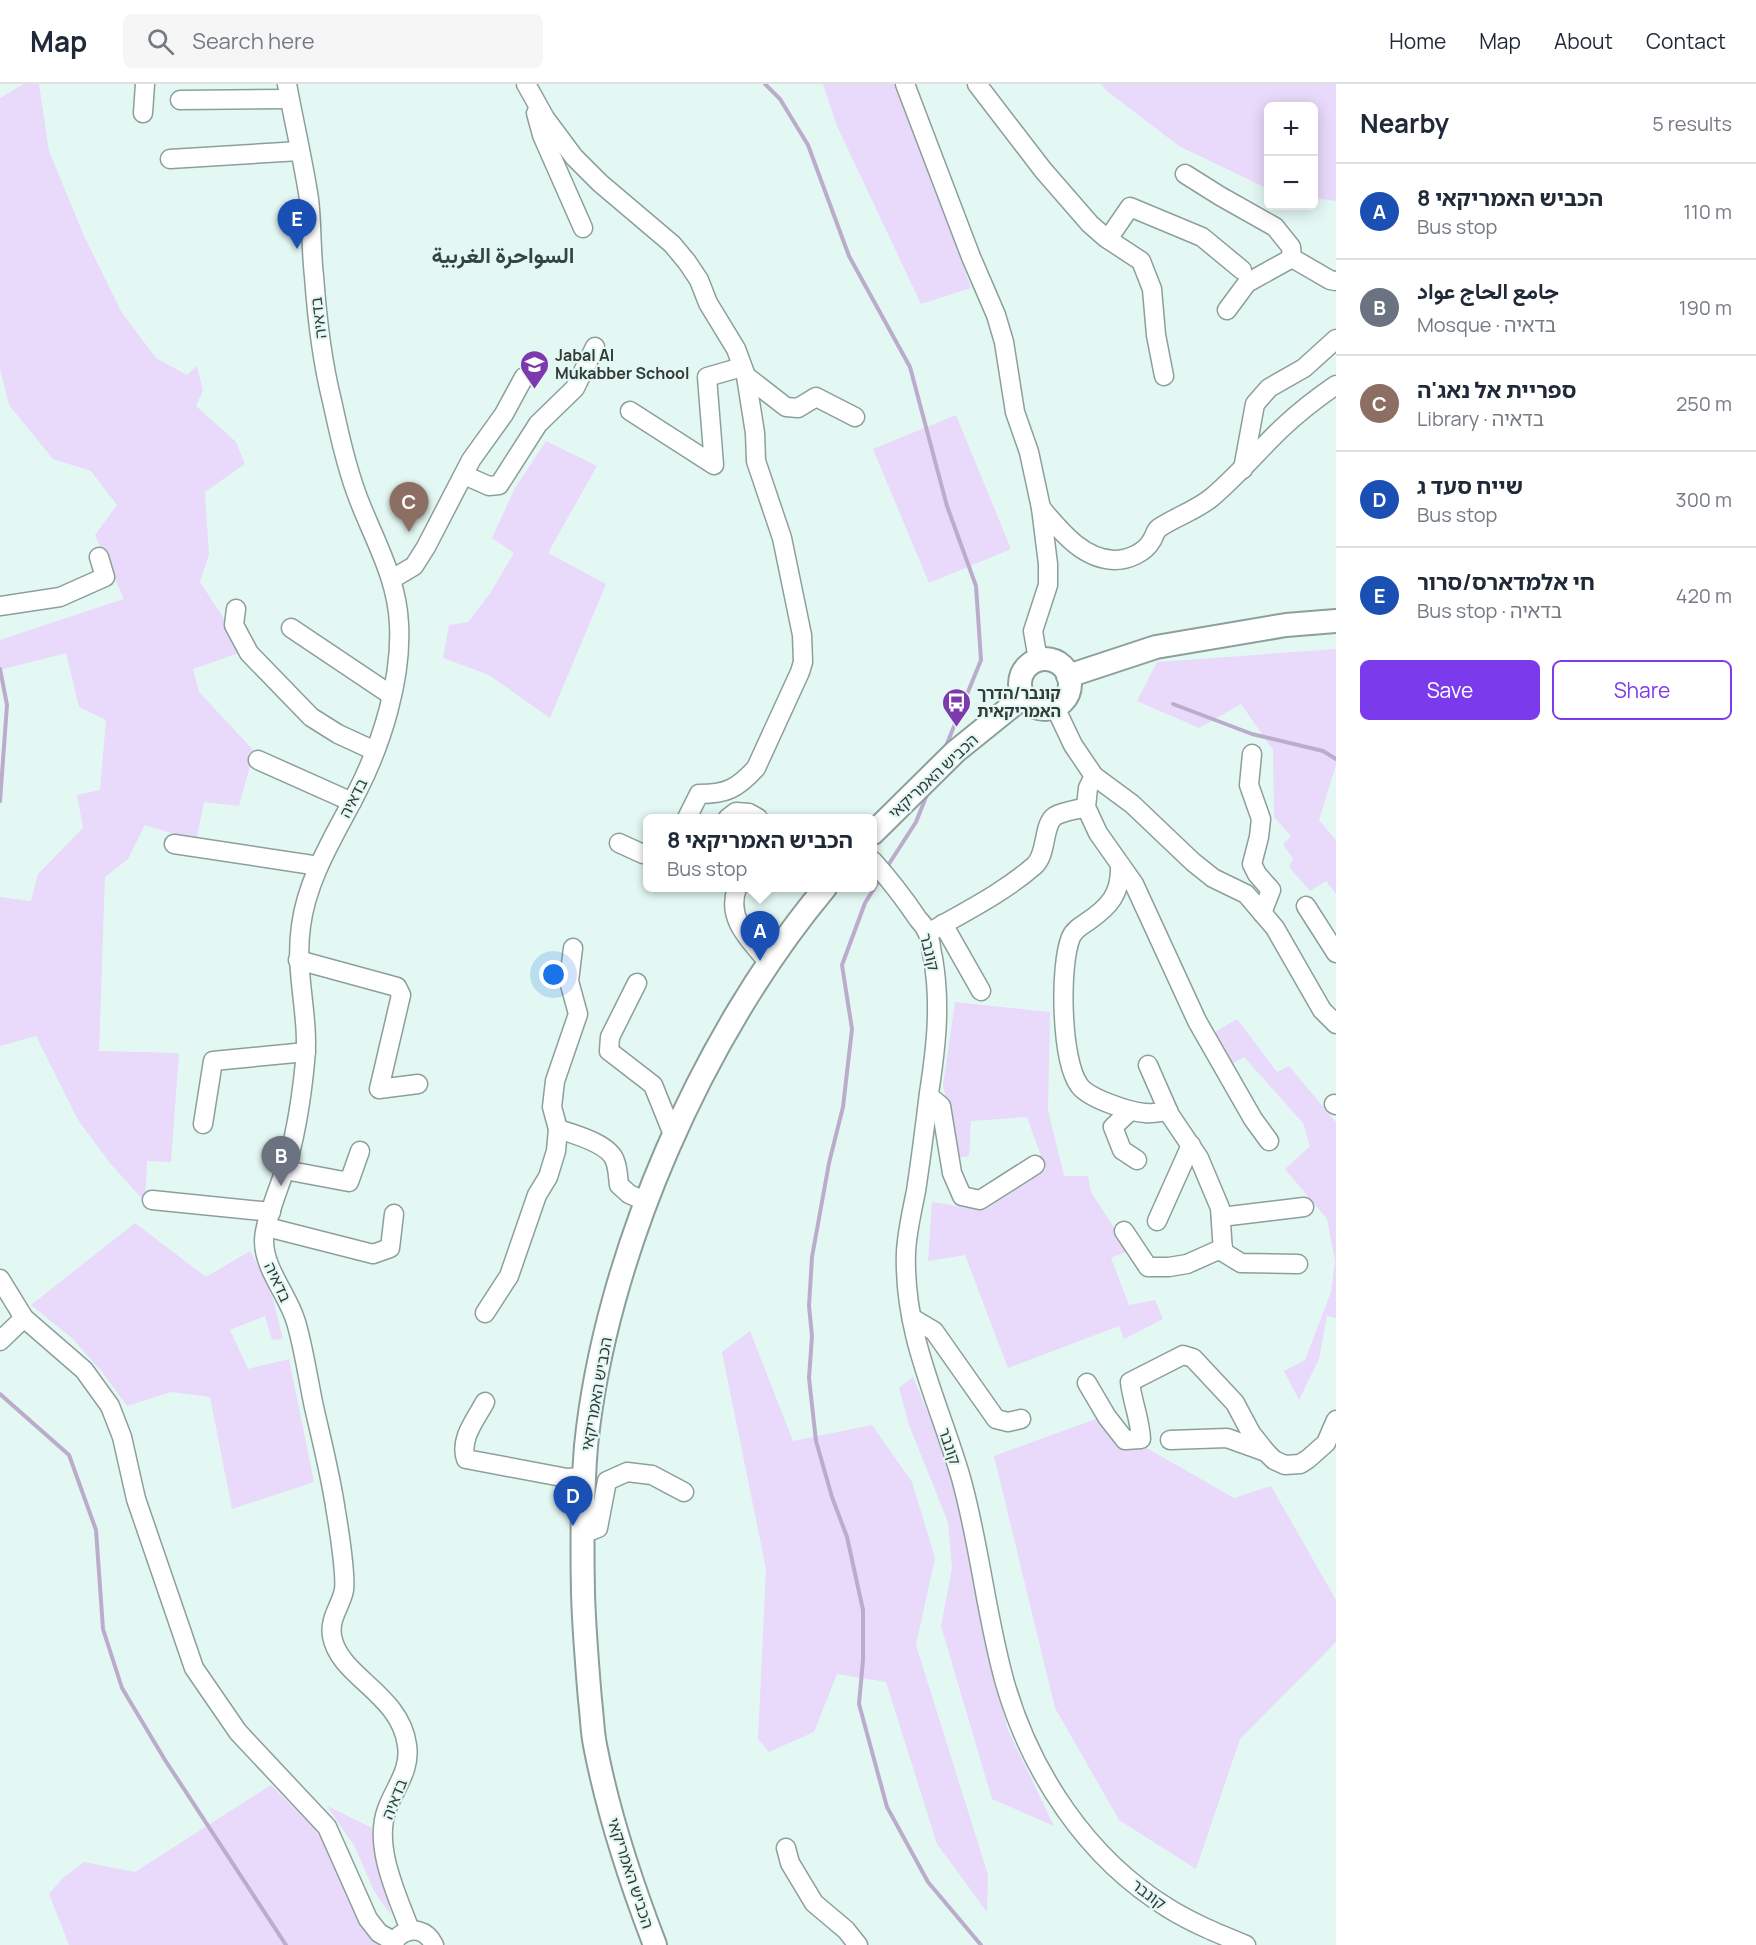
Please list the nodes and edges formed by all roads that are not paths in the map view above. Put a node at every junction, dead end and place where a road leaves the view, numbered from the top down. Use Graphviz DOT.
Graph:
graph roads {
  1 [pos="145,84"];
  2 [pos="526,84"];
  3 [pos="905,84"];
  4 [pos="977,84"];
  5 [pos="288,91"];
  6 [pos="180,100"];
  7 [pos="143,113"];
  8 [pos="300,151"];
  9 [pos="170,159"];
  10 [pos="1185,174"];
  11 [pos="583,228"];
  12 [pos="1108,240"];
  13 [pos="1292,258"];
  14 [pos="1242,270"];
  15 [pos="1336,280"];
  16 [pos="1227,310"];
  17 [pos="1336,339"];
  18 [pos="595,347"];
  19 [pos="744,371"];
  20 [pos="1164,376"];
  21 [pos="524,377"];
  22 [pos="1336,385"];
  23 [pos="630,411"];
  24 [pos="855,417"];
  25 [pos="1243,469"];
  26 [pos="464,475"];
  27 [pos="1041,508"];
  28 [pos="99,557"];
  29 [pos="392,579"];
  30 [pos="0,606"];
  31 [pos="236,609"];
  32 [pos="1336,621"];
  33 [pos="291,628"];
  34 [pos="1038,660"];
  35 [pos="1068,675"];
  36 [pos="391,695"];
  37 [pos="1023,697"];
  38 [pos="1055,707"];
  39 [pos="375,751"];
  40 [pos="1252,754"];
  41 [pos="258,760"];
  42 [pos="1094,776"];
  43 [pos="352,802"];
  44 [pos="1086,807"];
  45 [pos="689,814"];
  46 [pos="734,814"];
  47 [pos="750,814"];
  48 [pos="877,829"];
  49 [pos="619,843"];
  50 [pos="174,844"];
  51 [pos="643,854"];
  52 [pos="319,866"];
  53 [pos="877,866"];
  54 [pos="1120,866"];
  55 [pos="736,892"];
  56 [pos="822,892"];
  57 [pos="1306,906"];
  58 [pos="1262,913"];
  59 [pos="936,928"];
  60 [pos="573,948"];
  61 [pos="1336,953"];
  62 [pos="298,960"];
  63 [pos="768,962"];
  64 [pos="637,983"];
  65 [pos="981,990"];
  66 [pos="1336,1024"];
  67 [pos="306,1052"];
  68 [pos="1148,1065"];
  69 [pos="418,1084"];
  70 [pos="929,1096"];
  71 [pos="1130,1111"];
  72 [pos="1168,1111"];
  73 [pos="203,1124"];
  74 [pos="558,1129"];
  75 [pos="674,1137"];
  76 [pos="1269,1141"];
  77 [pos="1191,1145"];
  78 [pos="360,1151"];
  79 [pos="1137,1160"];
  80 [pos="1035,1165"];
  81 [pos="285,1170"];
  82 [pos="152,1200"];
  83 [pos="647,1202"];
  84 [pos="1304,1207"];
  85 [pos="394,1214"];
  86 [pos="1221,1218"];
  87 [pos="269,1219"];
  88 [pos="1157,1221"];
  89 [pos="1124,1231"];
  90 [pos="1223,1248"];
  91 [pos="1298,1264"];
  92 [pos="0,1279"];
  93 [pos="485,1313"];
  94 [pos="24,1318"];
  95 [pos="912,1318"];
  96 [pos="0,1341"];
  97 [pos="1087,1383"];
  98 [pos="485,1402"];
  99 [pos="1021,1419"];
  100 [pos="1336,1420"];
  101 [pos="1170,1440"];
  102 [pos="1266,1452"];
  103 [pos="584,1477"];
  104 [pos="684,1492"];
  105 [pos="582,1534"];
  106 [pos="786,1848"];
  107 [pos="410,1930"];
  108 [pos="395,1944"];
  109 [pos="434,1945"];
  110 [pos="655,1945"];
  111 [pos="858,1945"];
  112 [pos="1246,1945"];
  1 -- 7 [label="street"];
  2 -- 11 [label="street"];
  2 -- 19 [label="street"];
  3 -- 27 [label="street"];
  4 -- 12 [label="street"];
  5 -- 6 [label="street"];
  5 -- 8 [label="street, בדאיה"];
  8 -- 9 [label="street"];
  8 -- 29 [label="street, בדאיה"];
  10 -- 13 [label="street"];
  12 -- 14 [label="street"];
  12 -- 20 [label="street"];
  13 -- 15 [label="street"];
  13 -- 16 [label="street"];
  17 -- 25 [label="street"];
  18 -- 26 [label="street"];
  19 -- 23 [label="street"];
  19 -- 24 [label="street"];
  19 -- 45 [label="street"];
  21 -- 26 [label="street"];
  22 -- 25 [label="street"];
  25 -- 27 [label="street"];
  26 -- 29 [label="street"];
  27 -- 34 [label="street"];
  28 -- 30 [label="street"];
  29 -- 36 [label="street, בדאיה"];
  31 -- 39 [label="street"];
  32 -- 35 [label="main road"];
  33 -- 36 [label="street"];
  34 -- 35 [label="main road"];
  34 -- 37 [label="main road"];
  35 -- 38 [label="main road"];
  36 -- 39 [label="street, בדאיה"];
  37 -- 38 [label="main road"];
  37 -- 48 [label="main road, הכביש האמריקאי"];
  38 -- 42 [label="street"];
  39 -- 43 [label="street, בדאיה"];
  40 -- 58 [label="street"];
  41 -- 43 [label="street"];
  42 -- 44 [label="street"];
  42 -- 58 [label="street"];
  43 -- 52 [label="street, בדאיה"];
  44 -- 54 [label="street"];
  44 -- 59 [label="street"];
  46 -- 47 [label="street"];
  49 -- 51 [label="street"];
  50 -- 52 [label="street"];
  52 -- 62 [label="street, בדאיה"];
  53 -- 59 [label="street, קונבר"];
  54 -- 71 [label="street"];
  54 -- 76 [label="street"];
  55 -- 63 [label="street"];
  56 -- 63 [label="main road, הכביש האמריקאי"];
  57 -- 61 [label="street"];
  58 -- 66 [label="street"];
  59 -- 65 [label="street"];
  59 -- 70 [label="street, קונבר"];
  60 -- 74 [label="street"];
  62 -- 67 [label="street, בדאיה"];
  62 -- 69 [label="street"];
  63 -- 75 [label="main road, הכביש האמריקאי"];
  64 -- 75 [label="street"];
  67 -- 73 [label="street"];
  67 -- 81 [label="street, בדאיה"];
  68 -- 72 [label="street"];
  70 -- 80 [label="street"];
  70 -- 95 [label="street, קונבר"];
  71 -- 72 [label="street"];
  71 -- 79 [label="street"];
  72 -- 77 [label="street"];
  74 -- 83 [label="street"];
  74 -- 93 [label="street"];
  75 -- 83 [label="main road, הכביש האמריקאי"];
  77 -- 86 [label="street"];
  77 -- 88 [label="street"];
  78 -- 81 [label="street"];
  81 -- 87 [label="street, בדאיה"];
  82 -- 87 [label="street"];
  83 -- 103 [label="main road, הכביש האמריקאי"];
  84 -- 86 [label="street"];
  85 -- 87 [label="street"];
  86 -- 90 [label="street"];
  87 -- 107 [label="street, בדאיה"];
  89 -- 90 [label="street"];
  90 -- 91 [label="street"];
  92 -- 94 [label="street"];
  94 -- 96 [label="street"];
  94 -- 108 [label="street"];
  95 -- 99 [label="street"];
  95 -- 112 [label="street, קונבר"];
  97 -- 102 [label="street"];
  98 -- 103 [label="street"];
  100 -- 102 [label="street"];
  101 -- 102 [label="street"];
  103 -- 105 [label="main road, הכביש האמריקאי"];
  104 -- 105 [label="street"];
  105 -- 110 [label="main road, הכביש האמריקאי"];
  106 -- 111 [label="street"];
  107 -- 108 [label="street"];
  107 -- 109 [label="street"];
}
